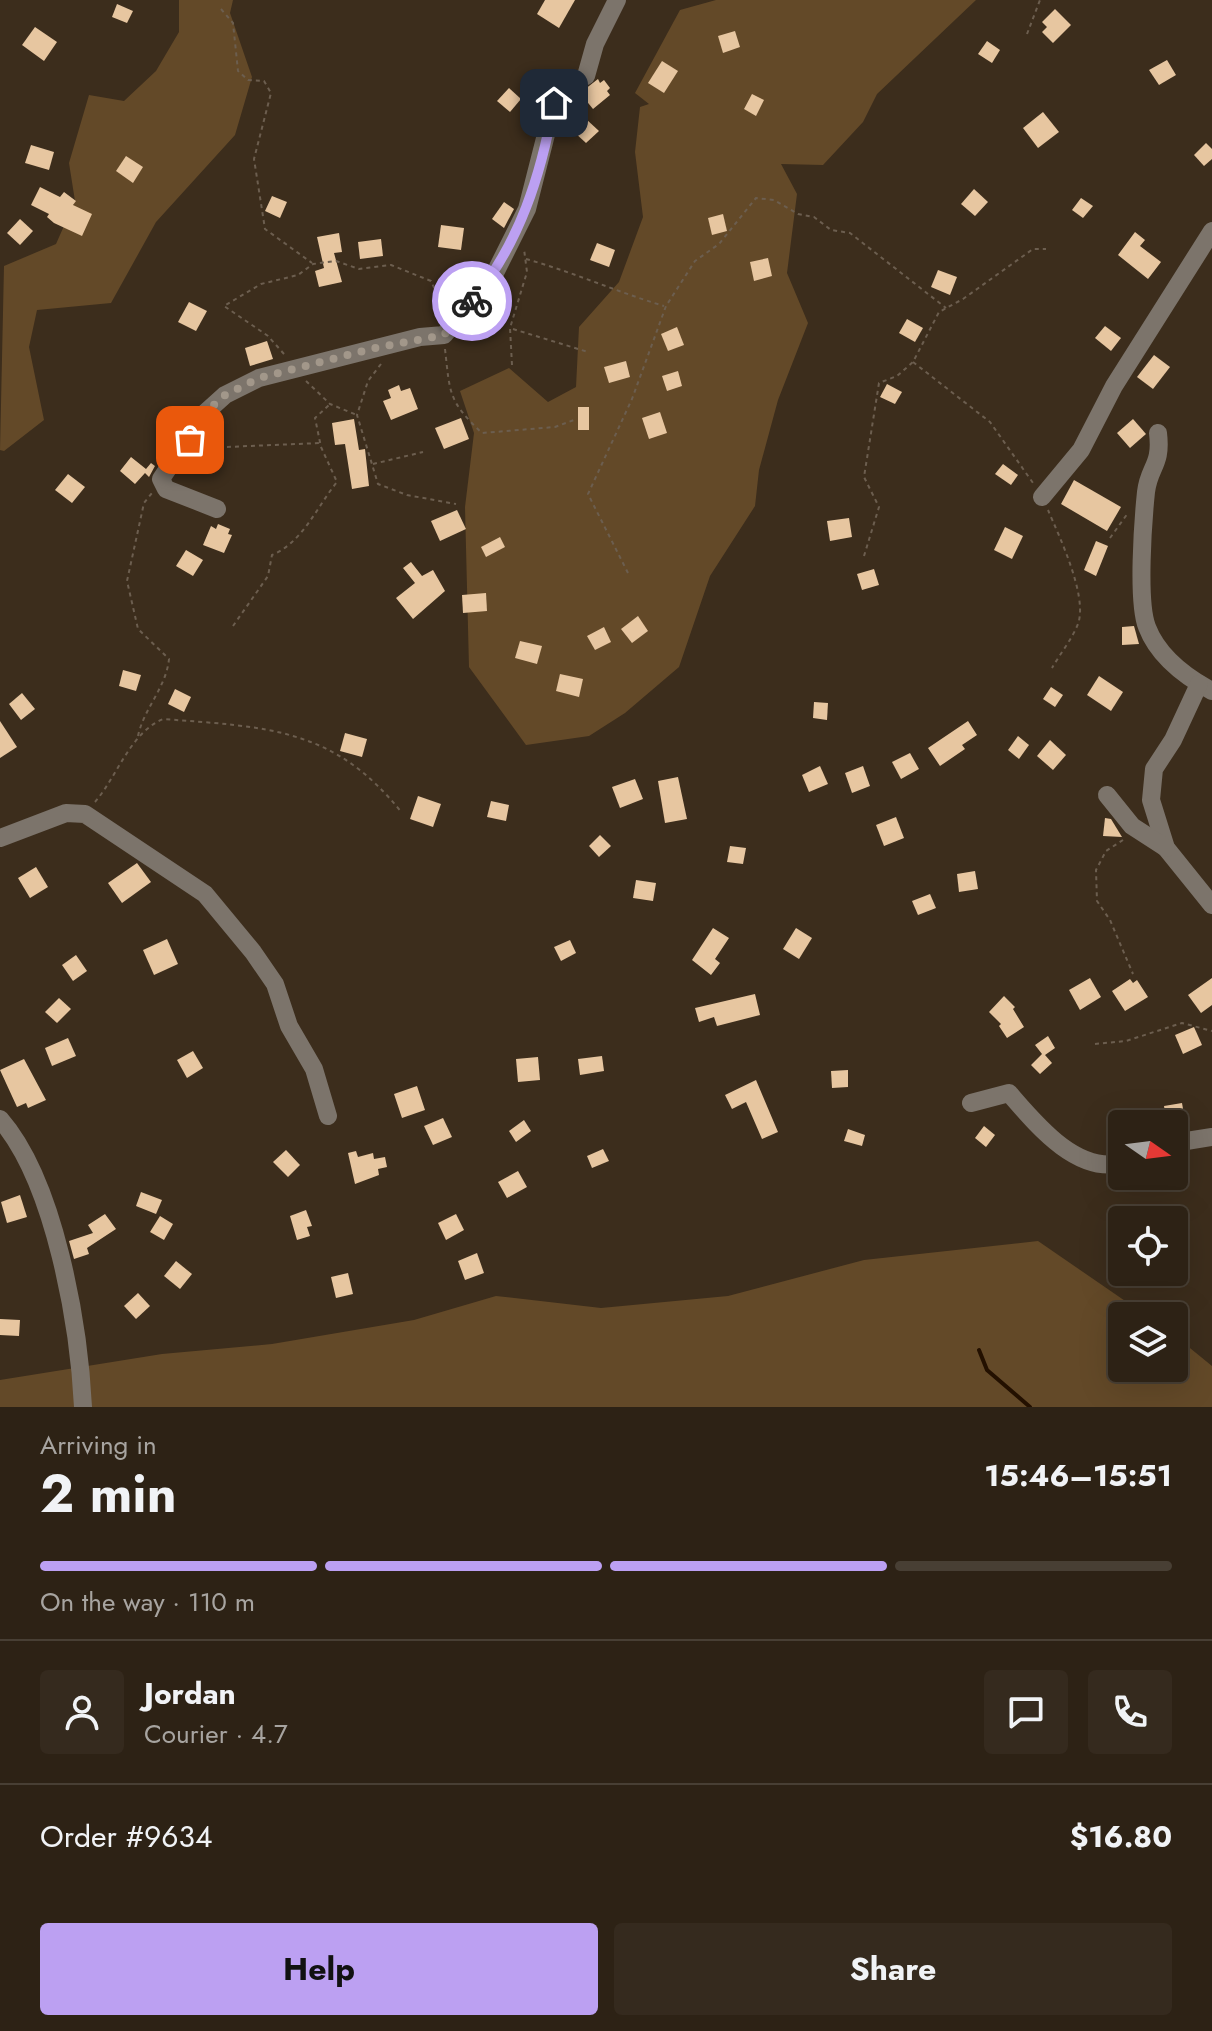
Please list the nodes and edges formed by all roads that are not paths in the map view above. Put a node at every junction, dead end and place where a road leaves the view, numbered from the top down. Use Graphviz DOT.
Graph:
graph roads {
  1 [pos="617,0"];
  2 [pos="1212,231"];
  3 [pos="1158,433"];
  4 [pos="1042,497"];
  5 [pos="217,509"];
  6 [pos="1205,688"];
  7 [pos="1107,795"];
  8 [pos="0,838"];
  9 [pos="1166,848"];
  10 [pos="1212,905"];
  11 [pos="971,1103"];
  12 [pos="328,1116"];
  13 [pos="0,1119"];
  14 [pos="1212,1137"];
  15 [pos="1188,1141"];
  16 [pos="1108,1163"];
  17 [pos="83,1407"];
  1 -- 5 [label="street"];
  2 -- 4 [label="street"];
  3 -- 6 [label="street"];
  6 -- 9 [label="street"];
  7 -- 9 [label="street"];
  8 -- 12 [label="street"];
  9 -- 10 [label="street"];
  11 -- 16 [label="street"];
  13 -- 17 [label="street"];
  14 -- 15 [label="street"];
}
